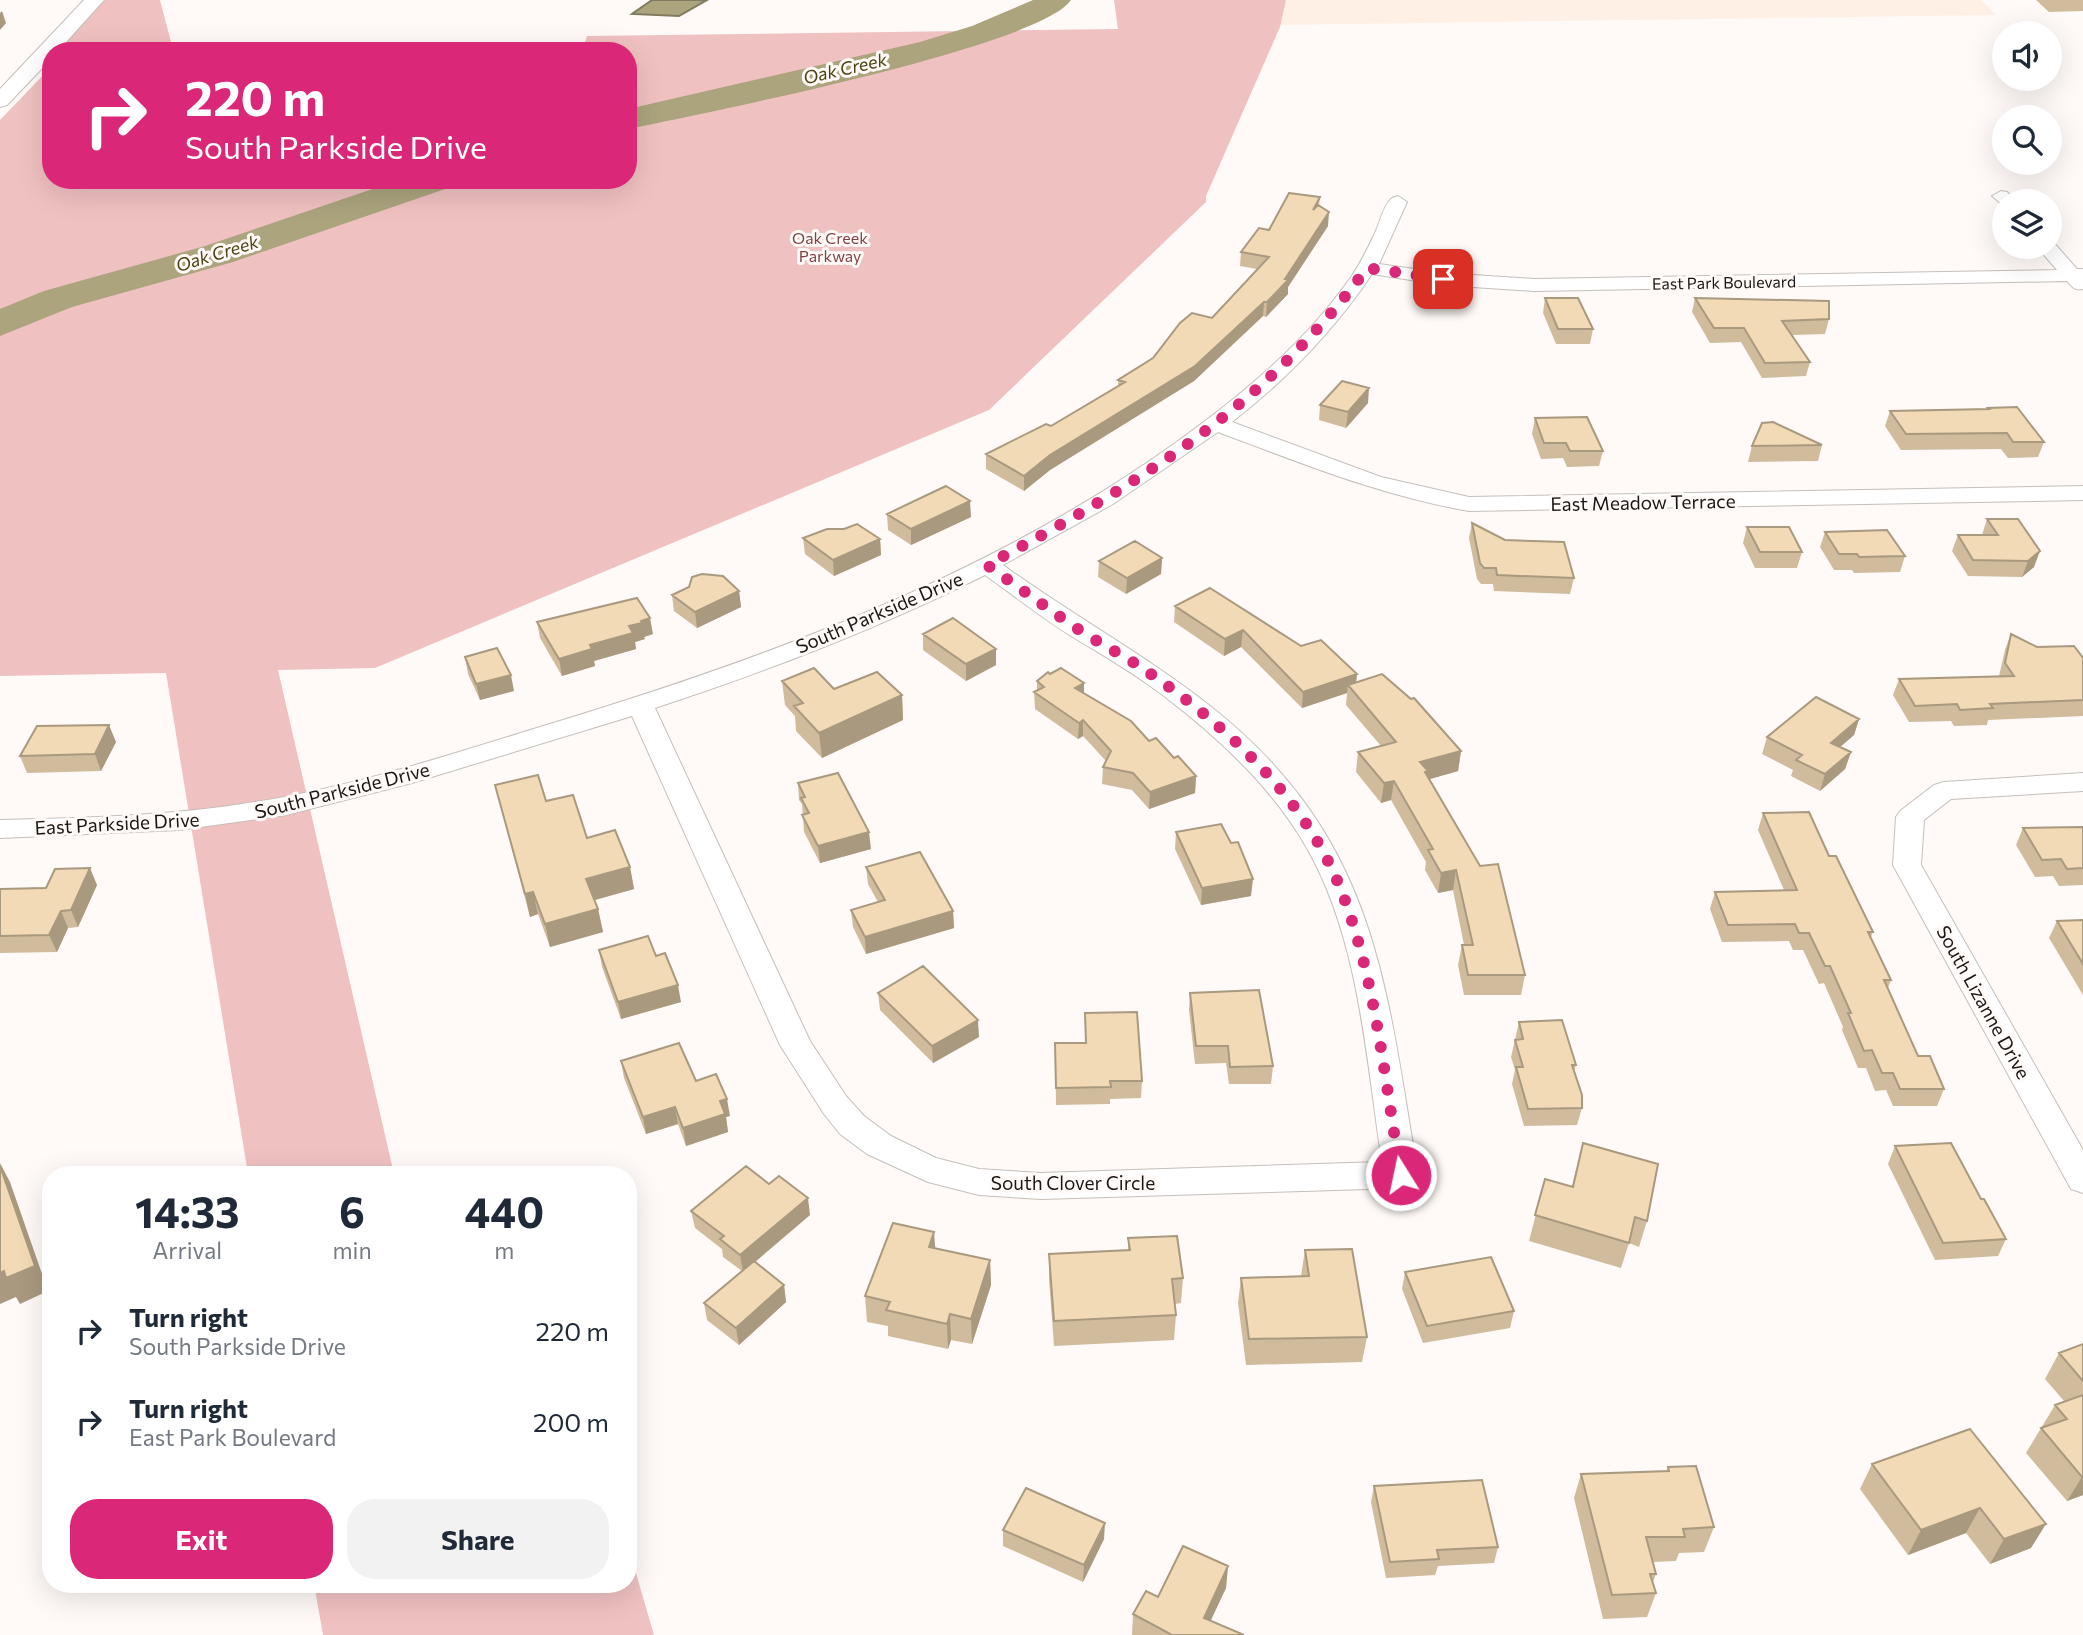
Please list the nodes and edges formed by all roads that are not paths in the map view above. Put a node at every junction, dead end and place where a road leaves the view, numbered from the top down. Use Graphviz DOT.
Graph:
graph roads {
  1 [pos="95,0"];
  2 [pos="56,42"];
  3 [pos="42,57"];
  4 [pos="0,102"];
  5 [pos="1398,202"];
  6 [pos="2059,259"];
  7 [pos="1367,268"];
  8 [pos="2079,280"];
  9 [pos="1217,424"];
  10 [pos="2083,493"];
  11 [pos="987,565"];
  12 [pos="641,706"];
  13 [pos="2083,782"];
  14 [pos="233,815"];
  15 [pos="0,829"];
  16 [pos="2083,1180"];
  1 -- 2 [label="street"];
  3 -- 4 [label="street"];
  5 -- 7 [label="street, South Parkside Drive"];
  6 -- 8 [label="street"];
  7 -- 8 [label="street, East Park Boulevard"];
  7 -- 9 [label="street, South Parkside Drive"];
  9 -- 10 [label="street, East Meadow Terrace"];
  9 -- 11 [label="street, South Parkside Drive"];
  11 -- 12 [label="street, South Parkside Drive"];
  11 -- 12 [label="street, South Clover Circle"];
  12 -- 14 [label="street, South Parkside Drive"];
  13 -- 16 [label="street, South Lizanne Drive"];
  14 -- 15 [label="street, East Parkside Drive"];
}
